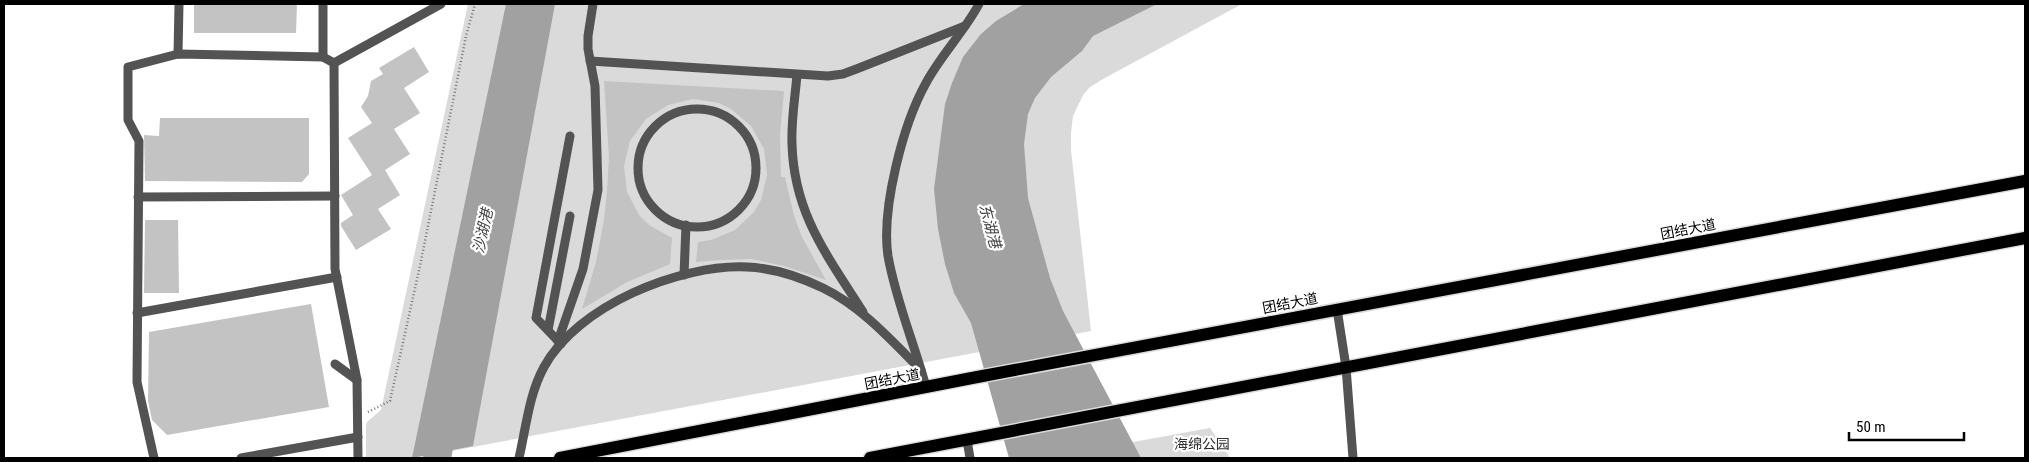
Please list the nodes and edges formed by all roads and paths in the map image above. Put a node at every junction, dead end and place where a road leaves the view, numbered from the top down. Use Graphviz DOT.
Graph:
graph roads {
  1 [pos="179,4"];
  2 [pos="323,4"];
  3 [pos="441,4"];
  4 [pos="475,4"];
  5 [pos="593,4"];
  6 [pos="979,4"];
  7 [pos="965,26"];
  8 [pos="178,54"];
  9 [pos="323,57"];
  10 [pos="590,61"];
  11 [pos="334,63"];
  12 [pos="797,75"];
  13 [pos="570,136"];
  14 [pos="2025,181"];
  15 [pos="335,196"];
  16 [pos="138,197"];
  17 [pos="570,216"];
  18 [pos="686,225"];
  19 [pos="2025,238"];
  20 [pos="684,275"];
  21 [pos="337,277"];
  22 [pos="1337,309"];
  23 [pos="137,313"];
  24 [pos="866,316"];
  25 [pos="548,330"];
  26 [pos="560,342"];
  27 [pos="334,364"];
  28 [pos="1346,367"];
  29 [pos="921,370"];
  30 [pos="357,380"];
  31 [pos="926,387"];
  32 [pos="358,417"];
  33 [pos="358,437"];
  34 [pos="973,438"];
  35 [pos="154,458"];
  36 [pos="241,458"];
  37 [pos="358,458"];
  38 [pos="519,458"];
  39 [pos="560,458"];
  40 [pos="870,458"];
  41 [pos="970,458"];
  42 [pos="1353,458"];
  1 -- 8 [label="lane"];
  2 -- 9 [label="lane"];
  3 -- 11 [label="lane"];
  4 -- 32 [label="path"];
  5 -- 10 [label="lane"];
  6 -- 7 [label="lane"];
  7 -- 12 [label="lane"];
  7 -- 29 [label="lane"];
  8 -- 9 [label="lane"];
  8 -- 16 [label="lane"];
  9 -- 11 [label="lane"];
  10 -- 12 [label="lane"];
  10 -- 26 [label="lane"];
  11 -- 15 [label="lane"];
  12 -- 24 [label="lane"];
  13 -- 25 [label="lane"];
  14 -- 22 [label="main road, 团结大道"];
  15 -- 16 [label="lane"];
  15 -- 21 [label="lane"];
  16 -- 23 [label="lane"];
  17 -- 25 [label="lane"];
  18 -- 18 [label="lane"];
  18 -- 20 [label="lane"];
  19 -- 28 [label="main road"];
  20 -- 24 [label="lane"];
  20 -- 26 [label="lane"];
  21 -- 23 [label="lane"];
  21 -- 30 [label="lane"];
  22 -- 28 [label="lane"];
  22 -- 31 [label="main road, 团结大道"];
  23 -- 35 [label="lane"];
  24 -- 29 [label="lane"];
  25 -- 26 [label="lane"];
  26 -- 38 [label="lane"];
  27 -- 30 [label="lane"];
  28 -- 34 [label="main road"];
  28 -- 42 [label="lane"];
  29 -- 31 [label="lane"];
  30 -- 32 [label="lane"];
  31 -- 39 [label="main road, 团结大道"];
  32 -- 33 [label="lane"];
  33 -- 36 [label="lane"];
  33 -- 37 [label="lane"];
  34 -- 40 [label="main road"];
  34 -- 41 [label="lane"];
}
